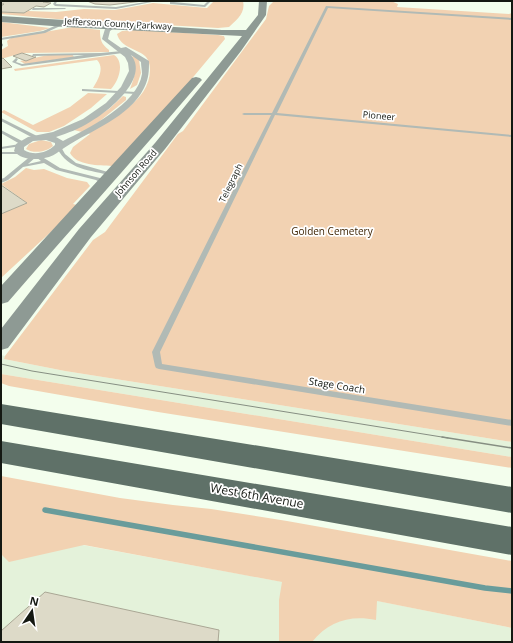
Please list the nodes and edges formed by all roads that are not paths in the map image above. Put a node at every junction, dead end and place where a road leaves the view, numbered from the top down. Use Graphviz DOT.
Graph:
graph roads {
  1 [pos="56,1"];
  2 [pos="156,1"];
  3 [pos="175,1"];
  4 [pos="184,1"];
  5 [pos="210,1"];
  6 [pos="251,1"];
  7 [pos="264,1"];
  8 [pos="180,4"];
  9 [pos="82,8"];
  10 [pos="33,9"];
  11 [pos="1,15"];
  12 [pos="1,19"];
  13 [pos="512,19"];
  14 [pos="67,23"];
  15 [pos="115,25"];
  16 [pos="242,33"];
  17 [pos="1,39"];
  18 [pos="221,50"];
  19 [pos="126,52"];
  20 [pos="77,54"];
  21 [pos="101,54"];
  22 [pos="33,55"];
  23 [pos="16,58"];
  24 [pos="77,58"];
  25 [pos="202,73"];
  26 [pos="83,90"];
  27 [pos="121,92"];
  28 [pos="136,93"];
  29 [pos="244,114"];
  30 [pos="274,114"];
  31 [pos="1,119"];
  32 [pos="1,131"];
  33 [pos="512,136"];
  34 [pos="41,138"];
  35 [pos="21,147"];
  36 [pos="59,147"];
  37 [pos="1,148"];
  38 [pos="1,153"];
  39 [pos="39,157"];
  40 [pos="22,166"];
  41 [pos="107,179"];
  42 [pos="1,181"];
  43 [pos="85,233"];
  44 [pos="1,298"];
  45 [pos="1,343"];
  46 [pos="159,366"];
  47 [pos="1,414"];
  48 [pos="512,423"];
  49 [pos="1,452"];
  50 [pos="1,459"];
  51 [pos="39,459"];
  52 [pos="512,500"];
  53 [pos="512,541"];
  1 -- 9 [label="lane"];
  2 -- 9 [label="lane"];
  3 -- 8 [label="lane"];
  4 -- 8 [label="lane"];
  5 -- 8 [label="lane"];
  6 -- 16 [label="main road, Johnson Road"];
  7 -- 16 [label="main road, Johnson Road"];
  9 -- 10 [label="lane"];
  11 -- 14 [label="main road, Jefferson County Parkway"];
  12 -- 14 [label="main road, Jefferson County Parkway"];
  13 -- 30 [label="lane, Telegraph"];
  14 -- 15 [label="main road, Jefferson County Parkway"];
  14 -- 17 [label="lane"];
  15 -- 16 [label="main road, Jefferson County Parkway"];
  15 -- 19 [label="street"];
  16 -- 18 [label="main road, Johnson Road"];
  16 -- 43 [label="main road, Johnson Road"];
  19 -- 21 [label="lane"];
  19 -- 27 [label="street"];
  19 -- 28 [label="street"];
  20 -- 21 [label="lane"];
  20 -- 22 [label="lane"];
  20 -- 24 [label="lane"];
  21 -- 24 [label="lane"];
  23 -- 24 [label="lane"];
  25 -- 41 [label="main road, Johnson Road"];
  26 -- 27 [label="lane"];
  27 -- 28 [label="lane"];
  27 -- 34 [label="street"];
  28 -- 36 [label="street"];
  29 -- 30 [label="lane, Pioneer"];
  30 -- 33 [label="lane, Pioneer"];
  30 -- 46 [label="lane, Telegraph"];
  31 -- 34 [label="lane"];
  32 -- 35 [label="lane"];
  34 -- 35 [label="street"];
  34 -- 36 [label="street"];
  35 -- 37 [label="lane"];
  35 -- 38 [label="lane"];
  35 -- 39 [label="street"];
  36 -- 39 [label="street"];
  36 -- 41 [label="lane"];
  39 -- 40 [label="lane"];
  39 -- 40 [label="lane"];
  39 -- 41 [label="lane"];
  40 -- 42 [label="lane"];
  41 -- 43 [label="main road"];
  41 -- 44 [label="main road, Johnson Road"];
  43 -- 45 [label="main road, Johnson Road"];
  46 -- 48 [label="lane, Stage Coach"];
  47 -- 52 [label="highway"];
  49 -- 51 [label="highway, West 6th Avenue"];
  50 -- 51 [label="highway"];
  51 -- 53 [label="highway, West 6th Avenue"];
}
